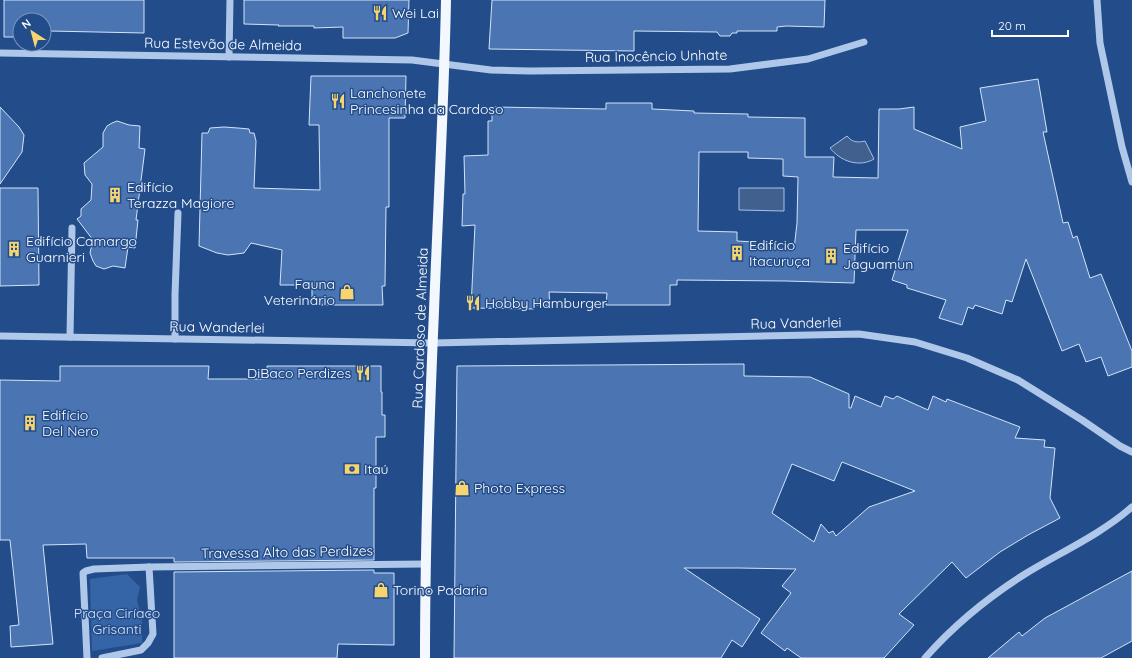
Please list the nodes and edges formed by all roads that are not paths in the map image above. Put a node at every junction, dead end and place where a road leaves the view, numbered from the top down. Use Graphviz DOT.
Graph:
graph roads {
  1 [pos="230,0"];
  2 [pos="446,0"];
  3 [pos="1097,0"];
  4 [pos="864,42"];
  5 [pos="0,52"];
  6 [pos="229,57"];
  7 [pos="445,65"];
  8 [pos="1132,182"];
  9 [pos="178,213"];
  10 [pos="72,228"];
  11 [pos="0,336"];
  12 [pos="70,337"];
  13 [pos="175,339"];
  14 [pos="433,343"];
  15 [pos="1132,452"];
  16 [pos="1132,507"];
  17 [pos="425,564"];
  18 [pos="149,567"];
  19 [pos="87,658"];
  20 [pos="102,658"];
  21 [pos="425,658"];
  22 [pos="925,658"];
  1 -- 6 [label="street"];
  2 -- 7 [label="main road, Rua Cardoso de Almeida"];
  3 -- 8 [label="street"];
  4 -- 7 [label="street, Rua Inocêncio Unhate"];
  5 -- 6 [label="street, Rua Estevão de Almeida"];
  6 -- 7 [label="street, Rua Estevão de Almeida"];
  7 -- 14 [label="main road, Rua Cardoso de Almeida"];
  9 -- 13 [label="street"];
  10 -- 12 [label="street"];
  11 -- 12 [label="street, Rua Wanderlei"];
  12 -- 13 [label="street, Rua Wanderlei"];
  13 -- 14 [label="street, Rua Wanderlei"];
  14 -- 15 [label="street, Rua Vanderlei"];
  14 -- 17 [label="main road, Rua Cardoso de Almeida"];
  16 -- 22 [label="street"];
  17 -- 18 [label="street, Travessa Alto das Perdizes"];
  17 -- 21 [label="main road, Rua Cardoso de Almeida"];
  18 -- 19 [label="street, Travessa Alto das Perdizes"];
  18 -- 20 [label="street"];
}
